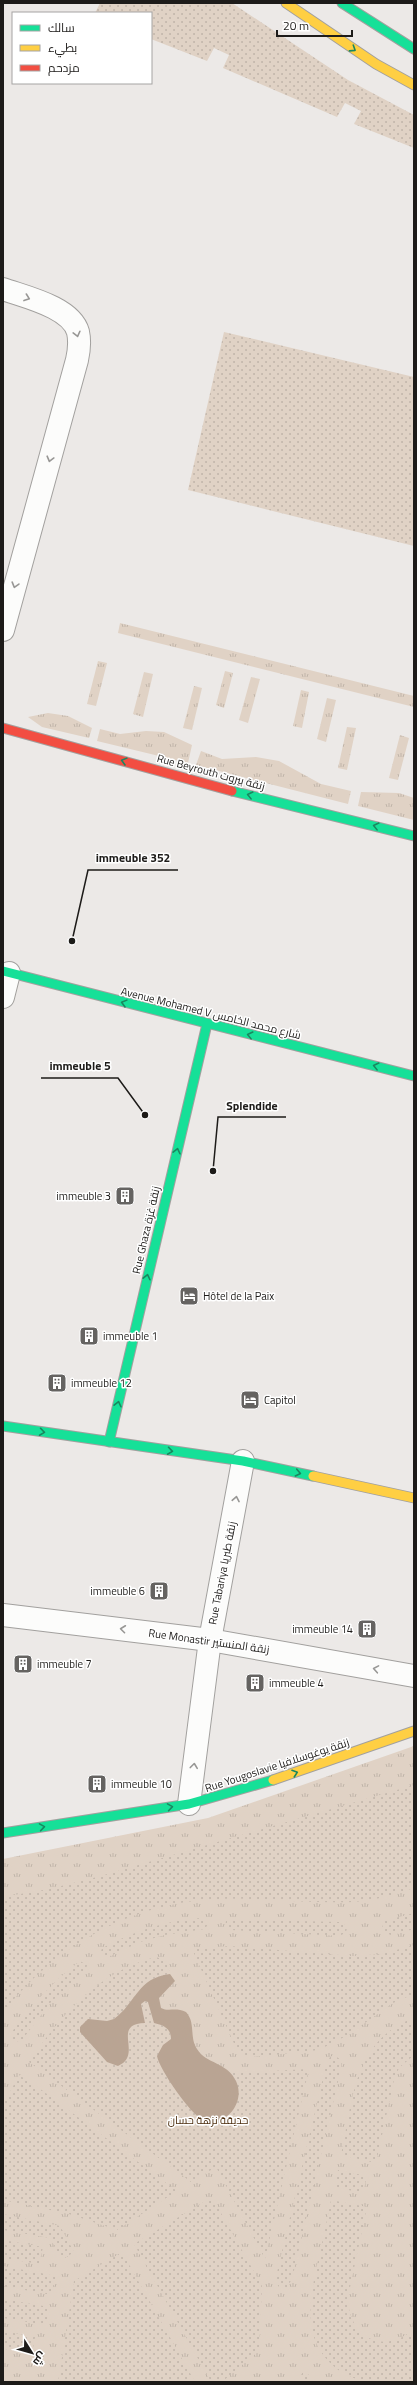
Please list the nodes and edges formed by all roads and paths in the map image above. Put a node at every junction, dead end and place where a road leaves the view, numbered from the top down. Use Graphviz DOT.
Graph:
graph roads {
  1 [pos="286,3"];
  2 [pos="342,3"];
  3 [pos="414,48"];
  4 [pos="414,85"];
  5 [pos="3,289"];
  6 [pos="3,630"];
  7 [pos="3,728"];
  8 [pos="414,836"];
  9 [pos="6,972"];
  10 [pos="3,997"];
  11 [pos="207,1024"];
  12 [pos="414,1076"];
  13 [pos="3,1426"];
  14 [pos="109,1442"];
  15 [pos="243,1461"];
  16 [pos="414,1498"];
  17 [pos="3,1615"];
  18 [pos="210,1640"];
  19 [pos="414,1676"];
  20 [pos="414,1731"];
  21 [pos="189,1804"];
  22 [pos="3,1834"];
  1 -- 4 [label="street, one-way"];
  2 -- 3 [label="street"];
  5 -- 6 [label="street, one-way"];
  8 -- 7 [label="street, Rue Beyrouth زنقة بيروت, one-way"];
  9 -- 10 [label="street"];
  11 -- 9 [label="street, Avenue Mohamed V شارع محمد الخامس, one-way"];
  12 -- 11 [label="street, Avenue Mohamed V شارع محمد الخامس, one-way"];
  14 -- 11 [label="street, Rue Ghaza زنقة غزة, one-way"];
  13 -- 14 [label="street, one-way"];
  14 -- 15 [label="street, one-way"];
  15 -- 16 [label="street, one-way"];
  18 -- 15 [label="street, Rue Tabariya زنقة طبريا, one-way"];
  18 -- 17 [label="street, Rue Monastir زنقة المنستير, one-way"];
  19 -- 18 [label="street, Rue Monastir زنقة المنستير, one-way"];
  21 -- 18 [label="street, Rue Tabariya زنقة طبريا, one-way"];
  21 -- 20 [label="street, Rue Yougoslavie زنقة يوغوسلافيا, one-way"];
  22 -- 21 [label="street, Rue Yougoslavie زنقة يوغوسلافيا, one-way"];
}
